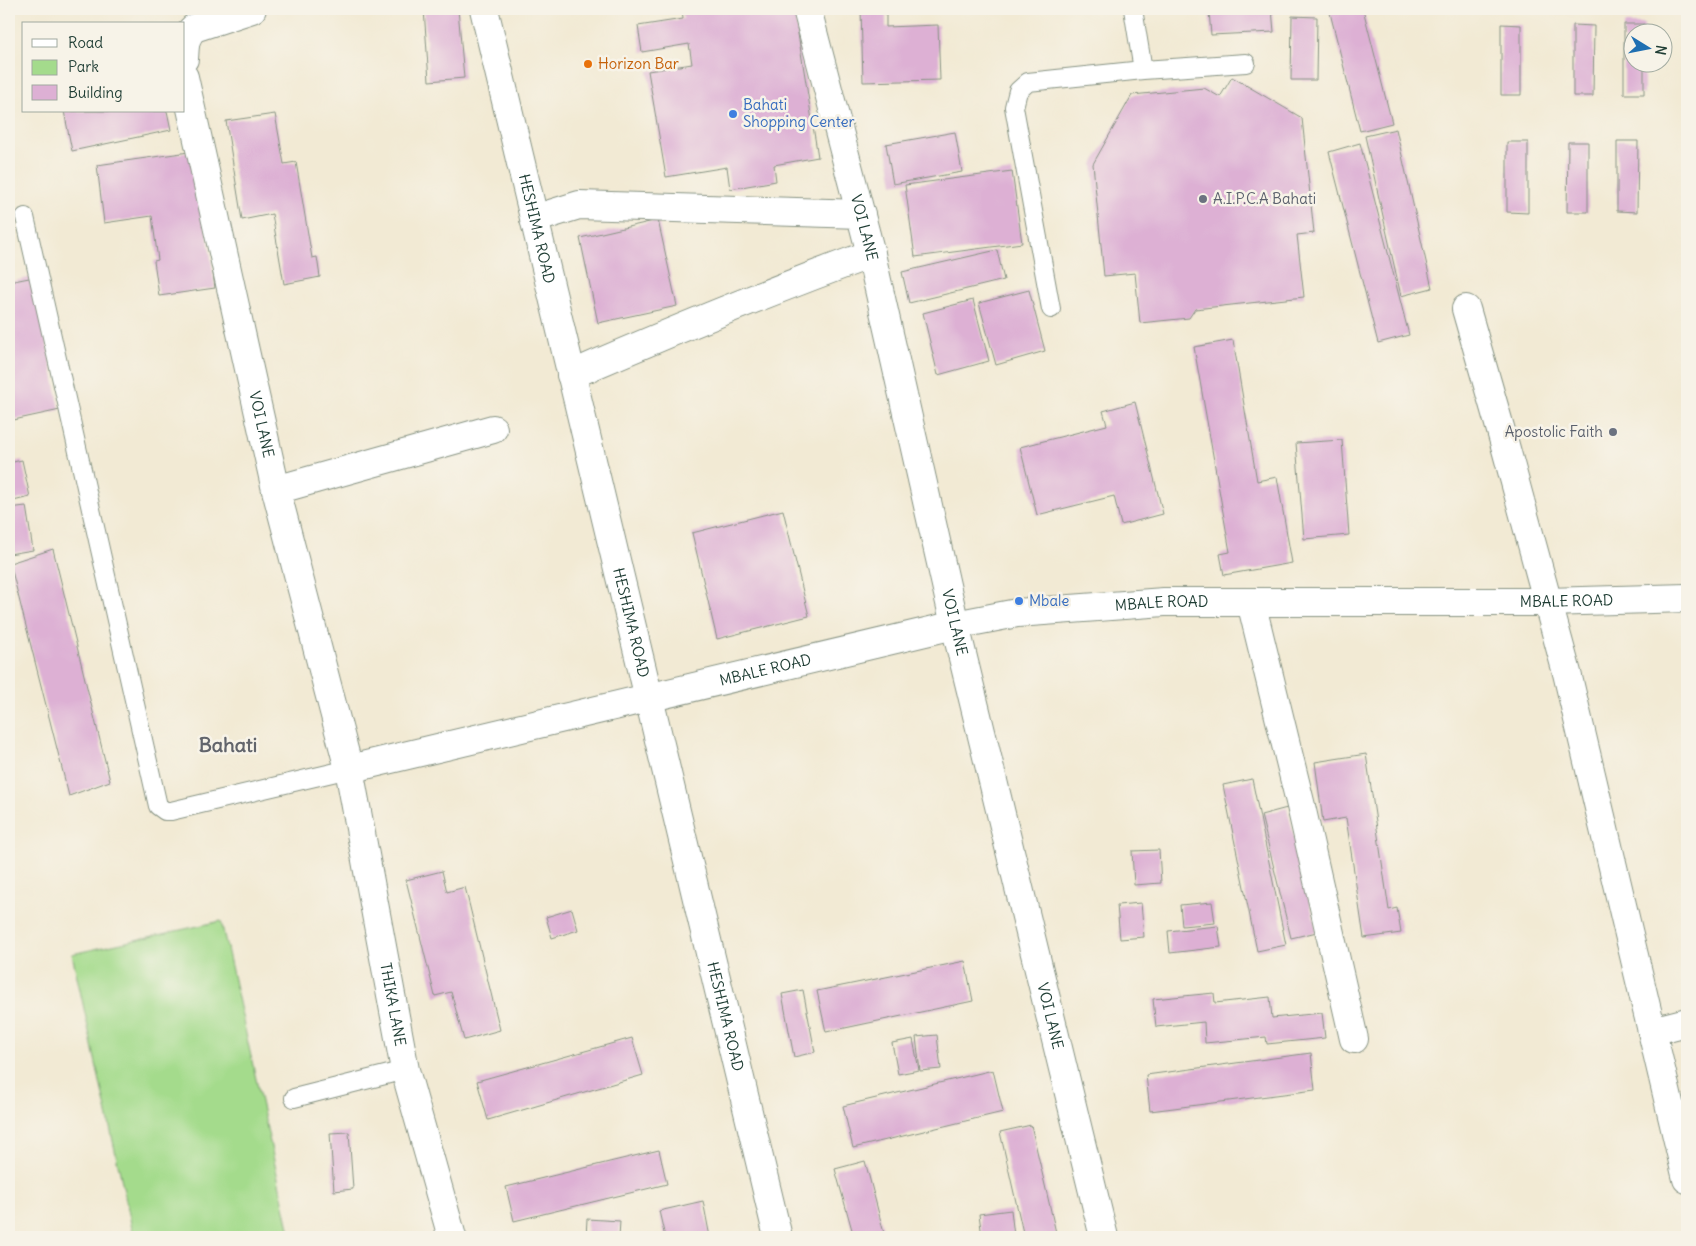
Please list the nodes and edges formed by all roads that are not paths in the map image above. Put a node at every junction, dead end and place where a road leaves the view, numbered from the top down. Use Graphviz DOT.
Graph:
graph roads {
  1 [pos="252,9"];
  2 [pos="484,9"];
  3 [pos="807,9"];
  4 [pos="1133,9"];
  5 [pos="185,40"];
  6 [pos="1246,63"];
  7 [pos="1143,70"];
  8 [pos="185,81"];
  9 [pos="861,214"];
  10 [pos="26,217"];
  11 [pos="534,219"];
  12 [pos="871,254"];
  13 [pos="1050,309"];
  14 [pos="1466,309"];
  15 [pos="571,375"];
  16 [pos="493,429"];
  17 [pos="276,490"];
  18 [pos="1687,598"];
  19 [pos="1251,602"];
  20 [pos="1547,602"];
  21 [pos="955,625"];
  22 [pos="648,699"];
  23 [pos="349,770"];
  24 [pos="1687,1022"];
  25 [pos="1652,1030"];
  26 [pos="1354,1039"];
  27 [pos="405,1070"];
  28 [pos="294,1098"];
  29 [pos="1687,1179"];
  30 [pos="452,1237"];
  31 [pos="778,1237"];
  32 [pos="1104,1237"];
  1 -- 5 [label="street"];
  2 -- 11 [label="street, HESHIMA ROAD"];
  3 -- 9 [label="street, VOI LANE"];
  4 -- 7 [label="lane"];
  6 -- 7 [label="lane"];
  7 -- 13 [label="lane"];
  8 -- 17 [label="street, VOI LANE"];
  9 -- 11 [label="street"];
  9 -- 12 [label="street, VOI LANE"];
  10 -- 23 [label="lane"];
  11 -- 15 [label="street, HESHIMA ROAD"];
  12 -- 15 [label="street"];
  12 -- 21 [label="street, VOI LANE"];
  14 -- 20 [label="street"];
  15 -- 22 [label="street, HESHIMA ROAD"];
  16 -- 17 [label="street"];
  17 -- 23 [label="street, VOI LANE"];
  18 -- 20 [label="street, MBALE ROAD"];
  19 -- 20 [label="street, MBALE ROAD"];
  19 -- 21 [label="street, MBALE ROAD"];
  19 -- 26 [label="street"];
  20 -- 25 [label="street"];
  21 -- 22 [label="street, MBALE ROAD"];
  21 -- 32 [label="street, VOI LANE"];
  22 -- 23 [label="street, MBALE ROAD"];
  22 -- 31 [label="street, HESHIMA ROAD"];
  23 -- 27 [label="street, THIKA LANE"];
  24 -- 25 [label="street"];
  25 -- 29 [label="street"];
  27 -- 28 [label="lane"];
  27 -- 30 [label="street, THIKA LANE"];
}
